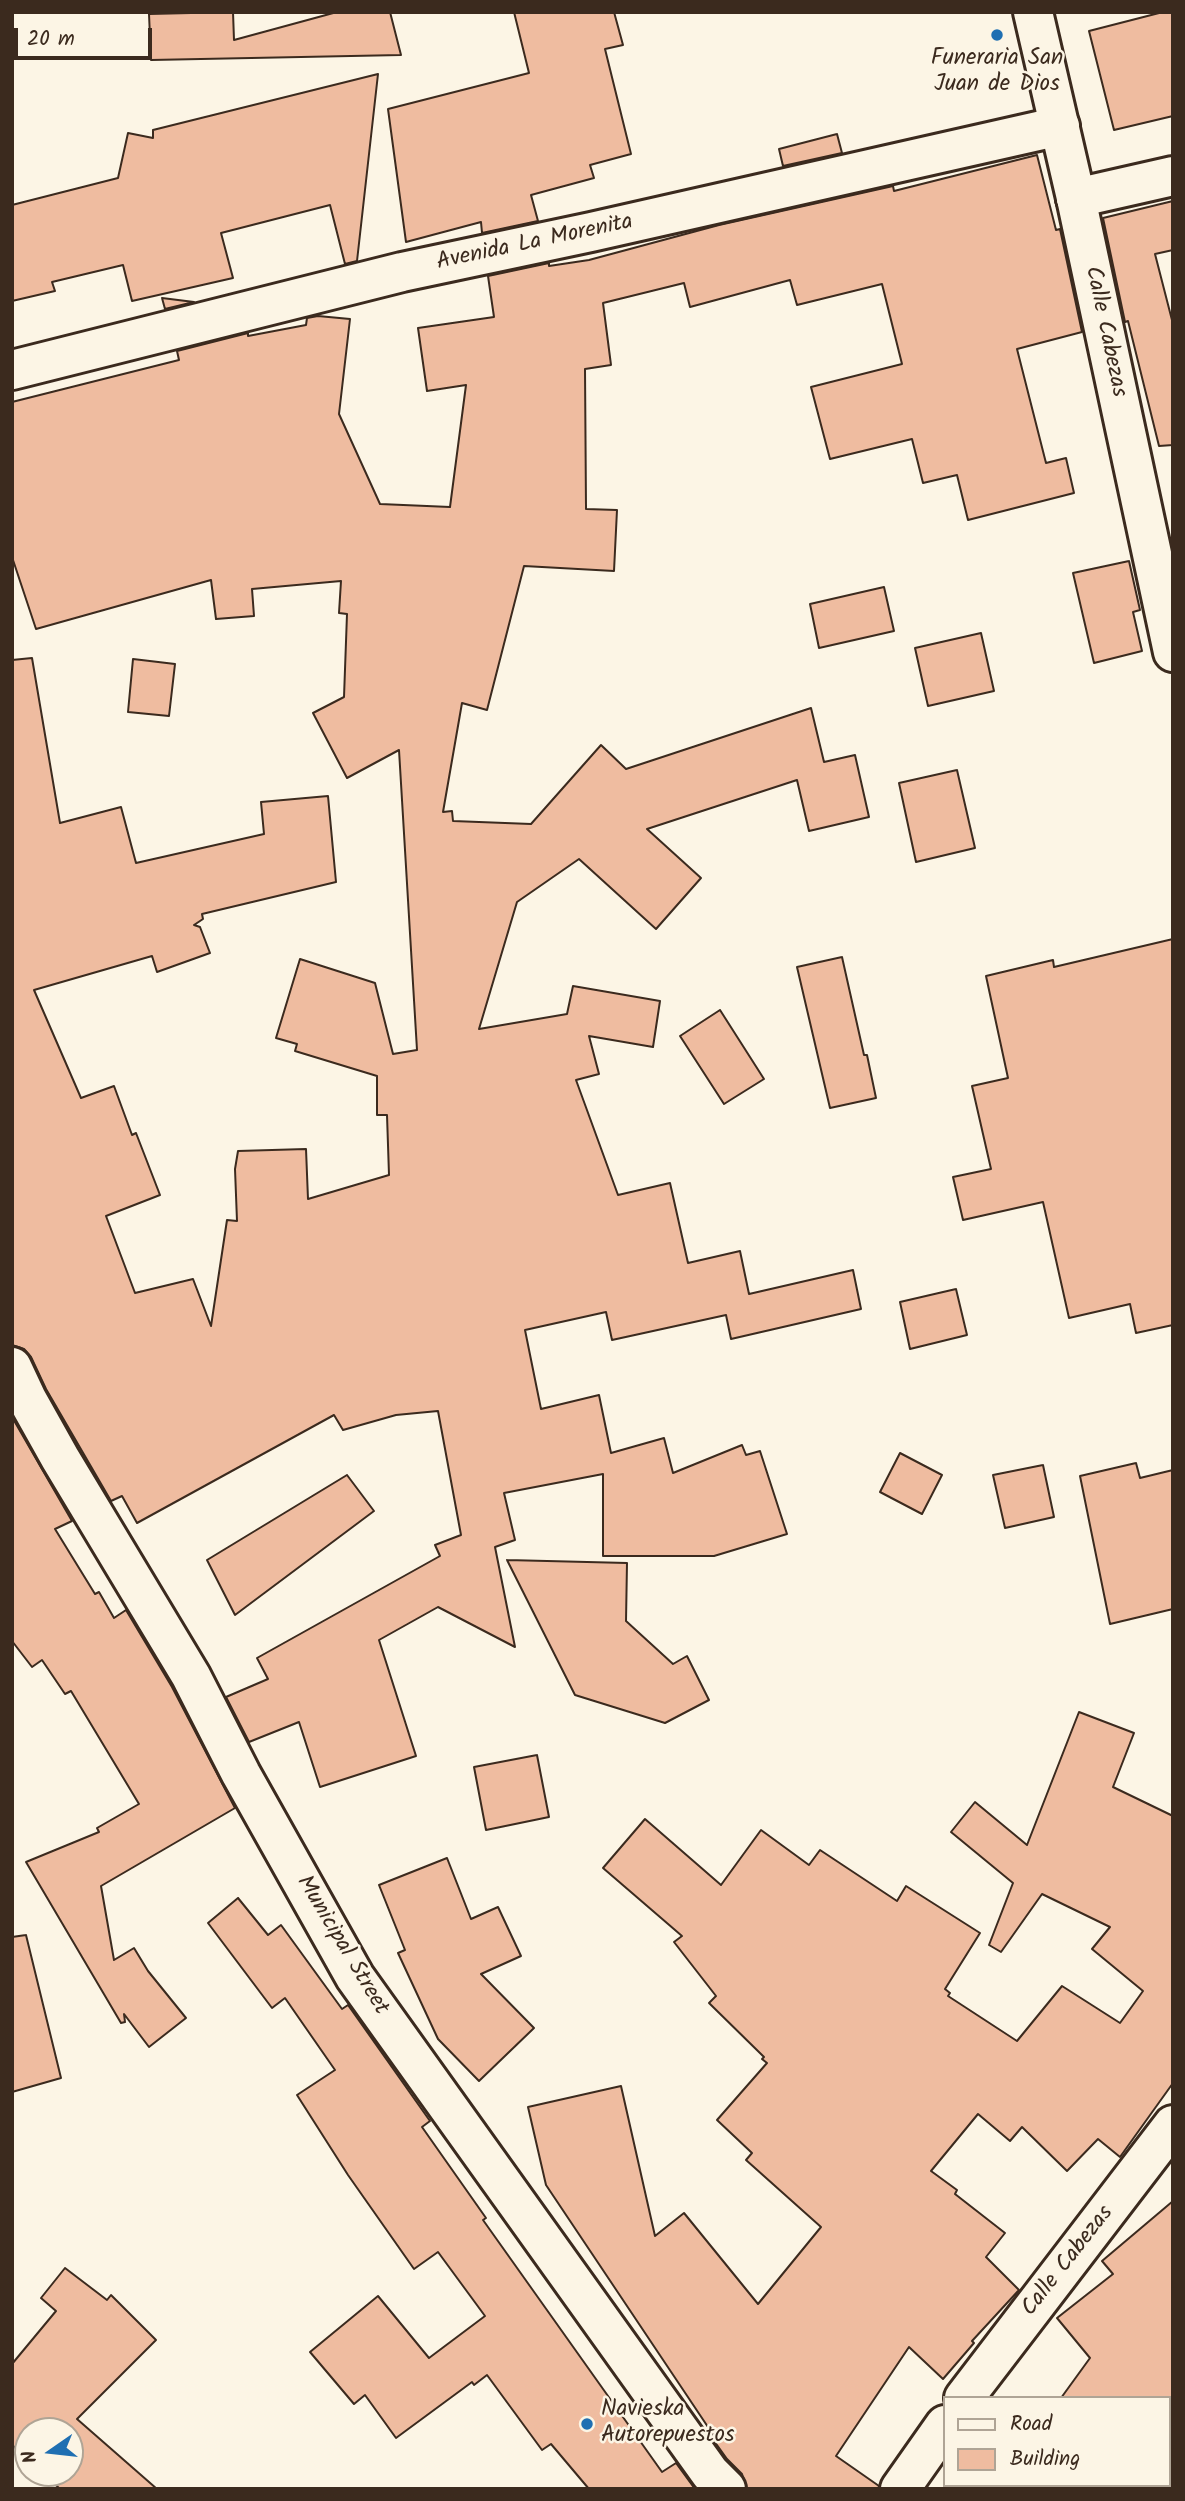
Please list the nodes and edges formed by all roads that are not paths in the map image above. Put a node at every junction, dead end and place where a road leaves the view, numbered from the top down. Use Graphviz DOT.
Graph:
graph roads {
  1 [pos="1033,12"];
  2 [pos="1060,126"];
  3 [pos="1173,176"];
  4 [pos="1076,198"];
  5 [pos="12,370"];
  6 [pos="1173,652"];
  7 [pos="12,1367"];
  8 [pos="1173,2125"];
  9 [pos="966,2396"];
  10 [pos="944,2426"];
  11 [pos="726,2489"];
  12 [pos="900,2489"];
  1 -- 2 [label="main road, Calle Cabezas"];
  2 -- 4 [label="main road, Calle Cabezas"];
  2 -- 5 [label="main road, Avenida La Morenita"];
  3 -- 4 [label="main road"];
  4 -- 6 [label="main road, Calle Cabezas"];
  7 -- 11 [label="main road, Municipal Street"];
  8 -- 9 [label="main road, Calle Cabezas"];
  10 -- 12 [label="main road"];
}
